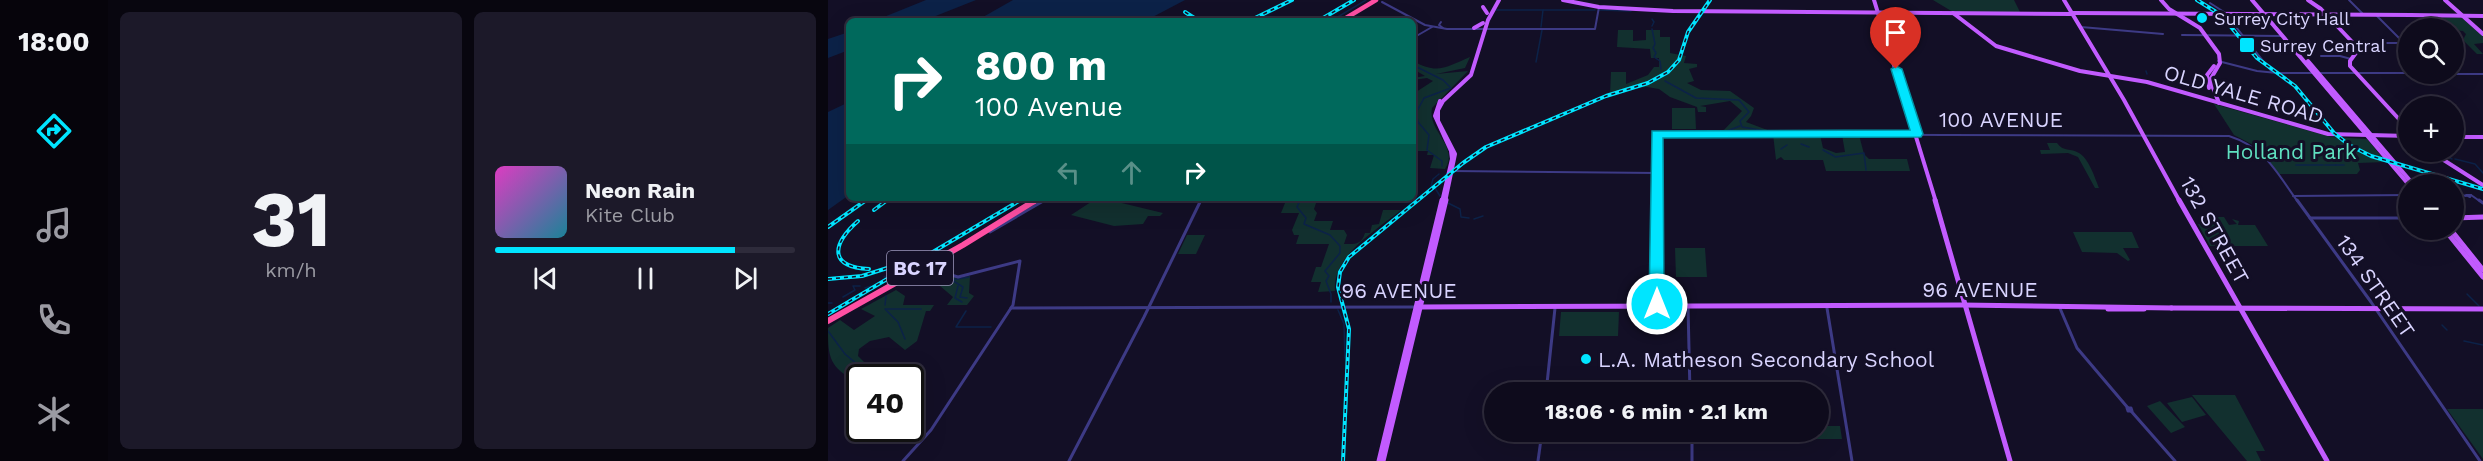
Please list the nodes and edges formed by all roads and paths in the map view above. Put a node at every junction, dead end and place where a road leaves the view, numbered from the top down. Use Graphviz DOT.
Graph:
graph roads {
  1 [pos="1497,0"];
  2 [pos="1563,0"];
  3 [pos="1874,0"];
  4 [pos="2065,0"];
  5 [pos="2159,0"];
  6 [pos="2206,0"];
  7 [pos="2254,0"];
  8 [pos="2308,0"];
  9 [pos="2349,0"];
  10 [pos="2445,0"];
  11 [pos="1375,1"];
  12 [pos="1483,7"];
  13 [pos="1599,7"];
  14 [pos="2166,11"];
  15 [pos="1877,13"];
  16 [pos="1953,13"];
  17 [pos="2074,13"];
  18 [pos="2175,13"];
  19 [pos="2193,14"];
  20 [pos="2225,14"];
  21 [pos="2265,14"];
  22 [pos="2326,14"];
  23 [pos="2363,14"];
  24 [pos="2377,15"];
  25 [pos="2184,16"];
  26 [pos="2463,16"];
  27 [pos="2483,16"];
  28 [pos="1344,18"];
  29 [pos="1412,18"];
  30 [pos="1416,20"];
  31 [pos="1441,22"];
  32 [pos="1484,23"];
  33 [pos="1432,27"];
  34 [pos="2081,27"];
  35 [pos="1443,28"];
  36 [pos="1474,28"];
  37 [pos="2163,34"];
  38 [pos="2483,34"];
  39 [pos="2205,35"];
  40 [pos="1416,36"];
  41 [pos="2244,36"];
  42 [pos="2285,37"];
  43 [pos="2353,43"];
  44 [pos="2321,56"];
  45 [pos="2351,59"];
  46 [pos="2219,61"];
  47 [pos="2274,72"];
  48 [pos="2315,72"];
  49 [pos="2356,73"];
  50 [pos="2398,73"];
  51 [pos="2464,74"];
  52 [pos="2483,74"];
  53 [pos="2109,75"];
  54 [pos="2119,78"];
  55 [pos="2112,80"];
  56 [pos="2208,85"];
  57 [pos="2213,91"];
  58 [pos="2218,103"];
  59 [pos="2272,118"];
  60 [pos="2398,118"];
  61 [pos="1917,134"];
  62 [pos="2144,135"];
  63 [pos="2370,137"];
  64 [pos="2398,137"];
  65 [pos="2238,138"];
  66 [pos="2464,138"];
  67 [pos="2483,138"];
  68 [pos="2449,162"];
  69 [pos="1451,171"];
  70 [pos="1657,173"];
  71 [pos="2400,174"];
  72 [pos="2405,174"];
  73 [pos="2483,184"];
  74 [pos="2398,195"];
  75 [pos="2464,195"];
  76 [pos="2293,196"];
  77 [pos="1033,201"];
  78 [pos="1044,201"];
  79 [pos="1201,201"];
  80 [pos="2483,204"];
  81 [pos="2398,218"];
  82 [pos="2483,218"];
  83 [pos="2310,219"];
  84 [pos="2464,219"];
  85 [pos="2453,240"];
  86 [pos="2459,240"];
  87 [pos="938,262"];
  88 [pos="2483,270"];
  89 [pos="2483,277"];
  90 [pos="1556,306"];
  91 [pos="1657,306"];
  92 [pos="1688,306"];
  93 [pos="1830,306"];
  94 [pos="1964,306"];
  95 [pos="1420,307"];
  96 [pos="2059,307"];
  97 [pos="1011,308"];
  98 [pos="1149,308"];
  99 [pos="2239,308"];
  100 [pos="2375,309"];
  101 [pos="2483,310"];
  102 [pos="828,321"];
  103 [pos="1547,382"];
  104 [pos="1690,382"];
  105 [pos="1541,442"];
  106 [pos="1692,442"];
  107 [pos="903,461"];
  108 [pos="1069,461"];
  109 [pos="1381,461"];
  110 [pos="1538,461"];
  111 [pos="1692,461"];
  112 [pos="1852,461"];
  113 [pos="2010,461"];
  114 [pos="2175,461"];
  115 [pos="2327,461"];
  116 [pos="2480,461"];
  1 -- 32 [label="main road"];
  1 -- 32 [label="main road"];
  2 -- 13 [label="main road"];
  3 -- 15 [label="main road"];
  4 -- 17 [label="main road, 132 STREET"];
  5 -- 14 [label="main road"];
  5 -- 18 [label="main road"];
  6 -- 20 [label="street"];
  7 -- 21 [label="main road"];
  8 -- 22 [label="main road"];
  9 -- 23 [label="street"];
  10 -- 26 [label="main road"];
  11 -- 28 [label="highway"];
  11 -- 29 [label="street"];
  12 -- 32 [label="main road"];
  13 -- 15 [label="main road"];
  13 -- 32 [label="street"];
  14 -- 17 [label="main road"];
  14 -- 18 [label="main road"];
  15 -- 16 [label="main road"];
  15 -- 61 [label="main road"];
  16 -- 17 [label="main road"];
  16 -- 53 [label="main road, OLD YALE ROAD"];
  17 -- 34 [label="main road, 132 STREET"];
  18 -- 19 [label="main road"];
  18 -- 25 [label="main road"];
  18 -- 39 [label="main road"];
  19 -- 20 [label="main road"];
  19 -- 25 [label="main road"];
  20 -- 21 [label="main road"];
  20 -- 41 [label="street"];
  21 -- 22 [label="main road"];
  21 -- 42 [label="main road"];
  22 -- 23 [label="main road"];
  22 -- 24 [label="main road"];
  22 -- 43 [label="main road"];
  23 -- 24 [label="main road"];
  24 -- 26 [label="main road"];
  24 -- 43 [label="street"];
  25 -- 39 [label="main road"];
  26 -- 27 [label="main road"];
  26 -- 38 [label="main road"];
  30 -- 33 [label="street"];
  31 -- 35 [label="street"];
  32 -- 36 [label="main road"];
  32 -- 36 [label="main road"];
  32 -- 69 [label="main road"];
  33 -- 35 [label="street"];
  33 -- 36 [label="street"];
  33 -- 40 [label="street"];
  34 -- 37 [label="street"];
  34 -- 53 [label="main road, 132 STREET"];
  35 -- 36 [label="street"];
  39 -- 39 [label="street"];
  39 -- 41 [label="street"];
  39 -- 46 [label="main road"];
  41 -- 42 [label="street"];
  41 -- 47 [label="street"];
  42 -- 48 [label="main road"];
  43 -- 45 [label="main road"];
  44 -- 45 [label="street"];
  45 -- 49 [label="main road"];
  46 -- 47 [label="street"];
  46 -- 56 [label="main road"];
  46 -- 57 [label="main road"];
  47 -- 48 [label="street"];
  48 -- 49 [label="street"];
  48 -- 63 [label="main road"];
  49 -- 50 [label="street"];
  49 -- 60 [label="main road"];
  51 -- 52 [label="street"];
  53 -- 54 [label="main road, OLD YALE ROAD"];
  53 -- 55 [label="main road, 132 STREET"];
  53 -- 58 [label="main road, OLD YALE ROAD"];
  54 -- 55 [label="main road"];
  54 -- 58 [label="main road, OLD YALE ROAD"];
  55 -- 62 [label="main road, 132 STREET"];
  56 -- 57 [label="main road"];
  56 -- 58 [label="main road"];
  57 -- 58 [label="main road"];
  58 -- 59 [label="main road, OLD YALE ROAD"];
  59 -- 63 [label="main road, OLD YALE ROAD"];
  59 -- 63 [label="main road, OLD YALE ROAD"];
  61 -- 62 [label="street, 100 AVENUE"];
  61 -- 70 [label="street, 100 AVENUE"];
  61 -- 94 [label="main road"];
  62 -- 65 [label="street, 100 AVENUE"];
  62 -- 99 [label="main road, 132 STREET"];
  63 -- 64 [label="main road"];
  63 -- 71 [label="main road"];
  63 -- 72 [label="main road"];
  65 -- 76 [label="street, 134 STREET"];
  66 -- 67 [label="main road"];
  68 -- 73 [label="main road"];
  69 -- 70 [label="street"];
  69 -- 95 [label="main road"];
  70 -- 91 [label="street"];
  74 -- 76 [label="street"];
  75 -- 80 [label="street"];
  76 -- 83 [label="street, 134 STREET"];
  77 -- 102 [label="highway, BC 17"];
  78 -- 87 [label="street"];
  79 -- 98 [label="street"];
  81 -- 83 [label="street"];
  82 -- 84 [label="main road"];
  83 -- 100 [label="street, 134 STREET"];
  85 -- 89 [label="main road"];
  86 -- 88 [label="main road"];
  87 -- 97 [label="street"];
  87 -- 102 [label="street"];
  90 -- 91 [label="main road, 96 AVENUE"];
  90 -- 95 [label="main road, 96 AVENUE"];
  90 -- 103 [label="street"];
  91 -- 92 [label="main road, 96 AVENUE"];
  92 -- 93 [label="main road, 96 AVENUE"];
  92 -- 104 [label="street"];
  93 -- 94 [label="main road, 96 AVENUE"];
  93 -- 112 [label="street"];
  94 -- 96 [label="main road, 96 AVENUE"];
  94 -- 113 [label="main road"];
  95 -- 98 [label="street, 96 AVENUE"];
  95 -- 109 [label="main road"];
  96 -- 99 [label="main road, 96 AVENUE"];
  96 -- 114 [label="street"];
  97 -- 98 [label="street, 96 AVENUE"];
  97 -- 107 [label="street"];
  98 -- 108 [label="street"];
  99 -- 100 [label="main road, 96 AVENUE"];
  99 -- 115 [label="main road, 132 STREET"];
  100 -- 101 [label="main road, 96 AVENUE"];
  100 -- 116 [label="street, 134 STREET"];
  105 -- 110 [label="street"];
  106 -- 111 [label="street"];
}
